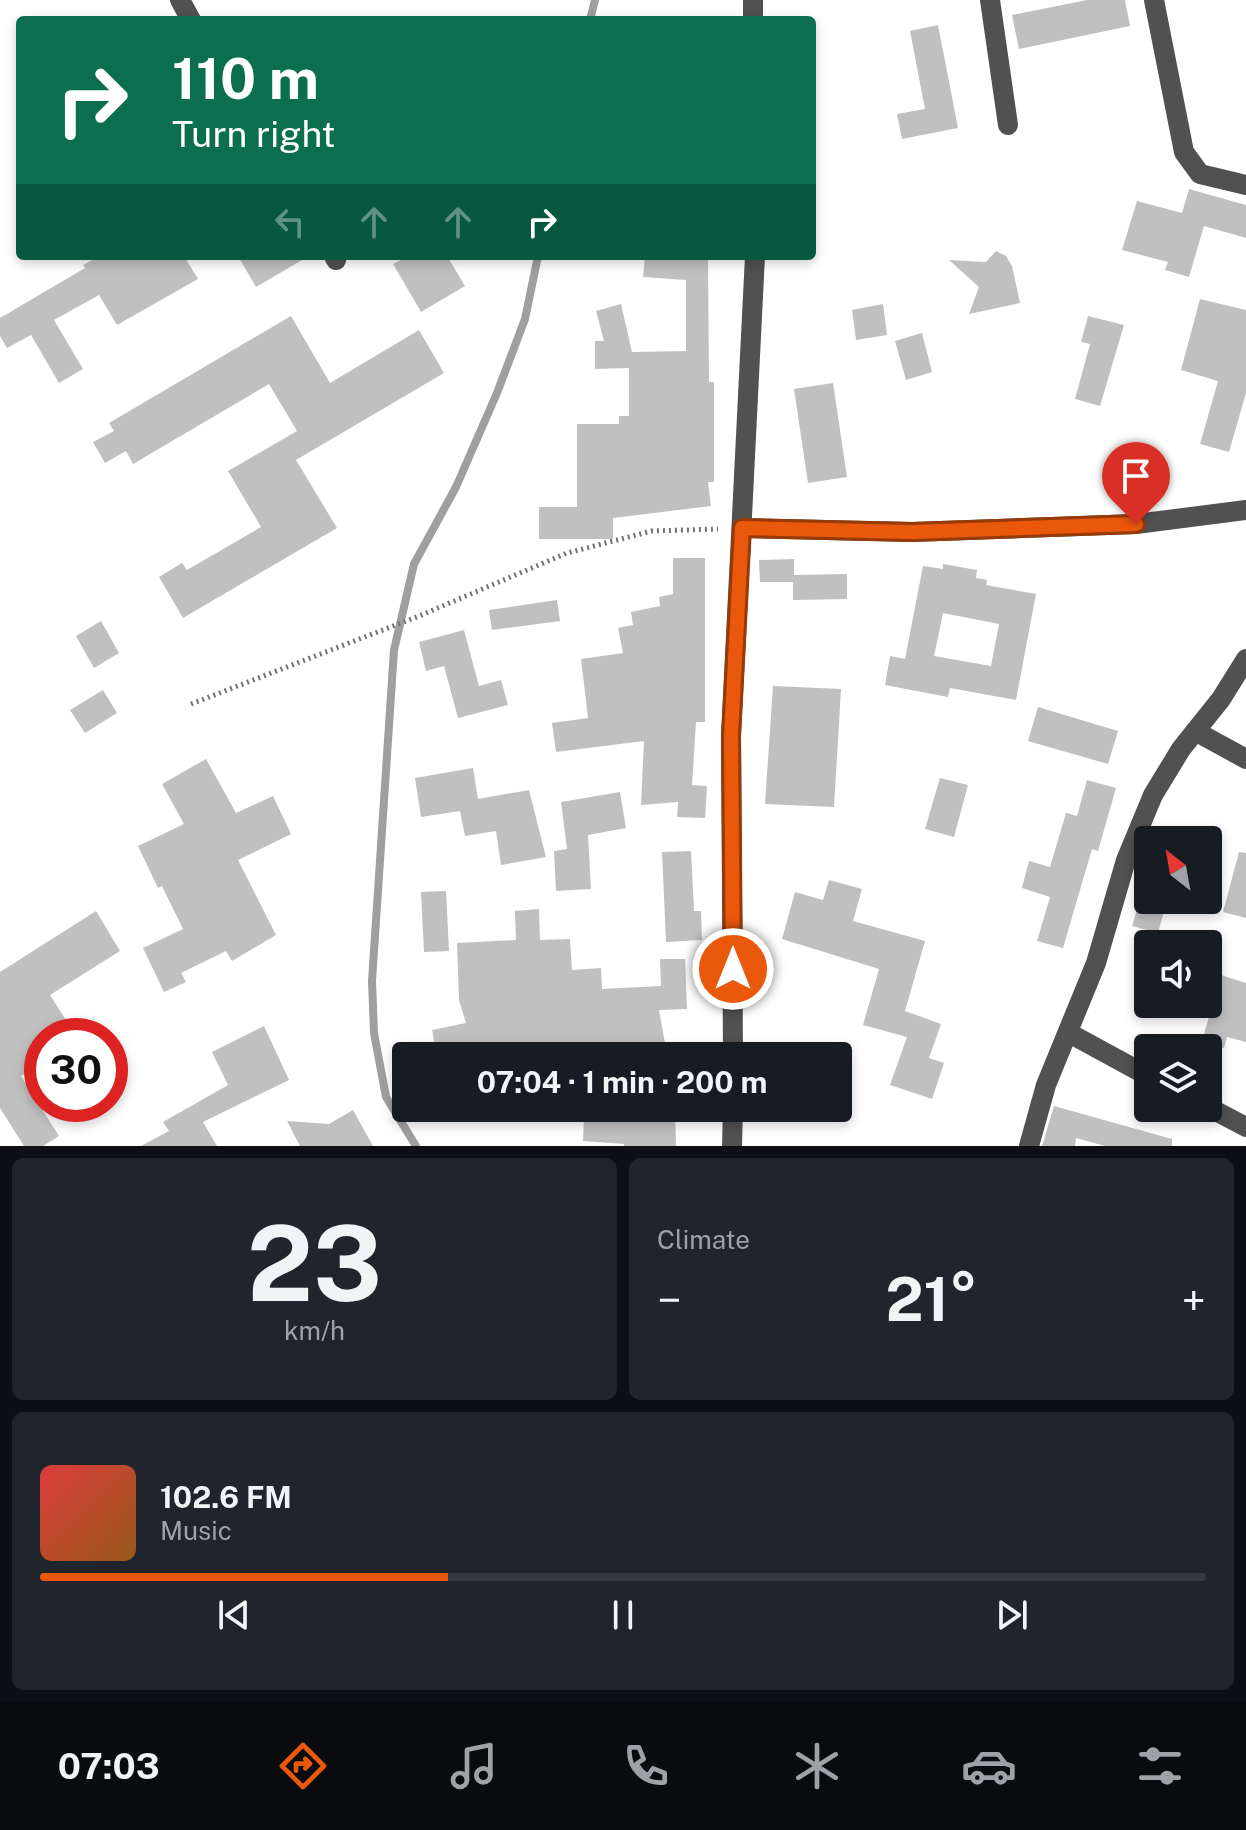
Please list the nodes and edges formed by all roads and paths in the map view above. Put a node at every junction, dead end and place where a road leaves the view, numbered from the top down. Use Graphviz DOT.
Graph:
graph roads {
  1 [pos="990,0"];
  2 [pos="1154,0"];
  3 [pos="1008,125"];
  4 [pos="1246,185"];
  5 [pos="755,260"];
  6 [pos="1246,510"];
  7 [pos="742,528"];
  8 [pos="1246,659"];
  9 [pos="191,704"];
  10 [pos="1195,731"];
  11 [pos="1246,759"];
  12 [pos="1069,1033"];
  13 [pos="733,1042"];
  14 [pos="1134,1068"];
  15 [pos="1222,1114"];
  16 [pos="733,1122"];
  17 [pos="1246,1127"];
  18 [pos="732,1146"];
  19 [pos="1029,1146"];
  1 -- 3 [label="street"];
  2 -- 4 [label="street"];
  5 -- 7 [label="street"];
  6 -- 7 [label="street"];
  7 -- 9 [label="path"];
  7 -- 13 [label="street"];
  8 -- 10 [label="street"];
  10 -- 11 [label="street"];
  10 -- 12 [label="street"];
  12 -- 14 [label="street"];
  12 -- 19 [label="street"];
  15 -- 17 [label="street"];
  16 -- 18 [label="street"];
}
